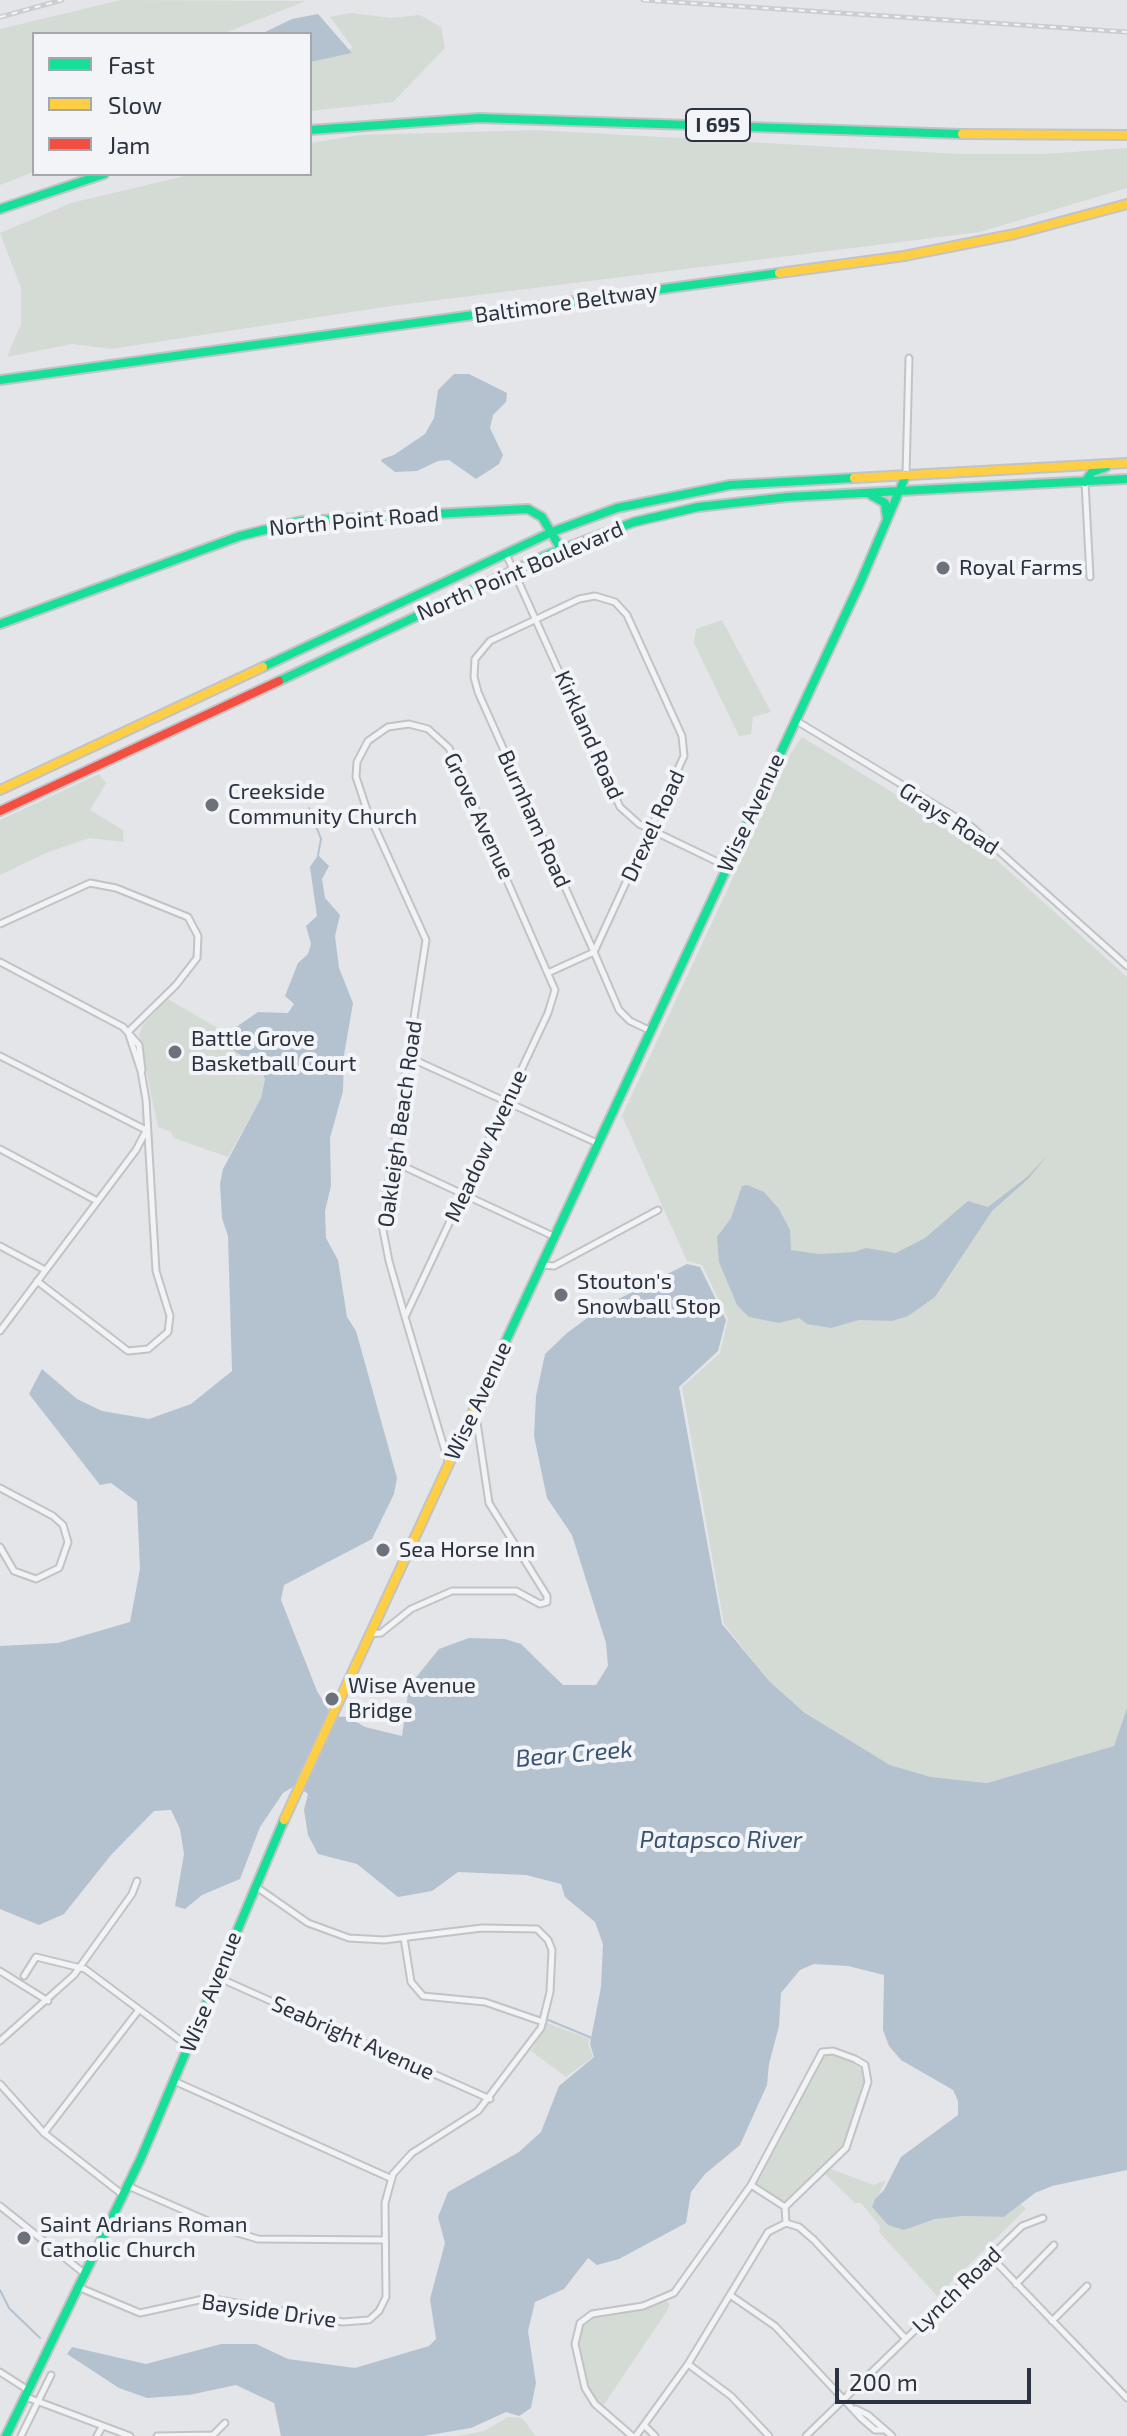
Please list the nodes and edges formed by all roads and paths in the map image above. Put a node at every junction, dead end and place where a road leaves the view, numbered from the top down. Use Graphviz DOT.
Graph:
graph roads {
  1 [pos="312,130"];
  2 [pos="1127,135"];
  3 [pos="98,176"];
  4 [pos="1127,204"];
  5 [pos="0,209"];
  6 [pos="909,358"];
  7 [pos="0,380"];
  8 [pos="1127,463"];
  9 [pos="1113,464"];
  10 [pos="906,475"];
  11 [pos="1127,479"];
  12 [pos="1085,482"];
  13 [pos="901,491"];
  14 [pos="862,493"];
  15 [pos="552,532"];
  16 [pos="881,538"];
  17 [pos="561,549"];
  18 [pos="506,553"];
  19 [pos="515,570"];
  20 [pos="1090,577"];
  21 [pos="537,619"];
  22 [pos="0,624"];
  23 [pos="795,720"];
  24 [pos="358,788"];
  25 [pos="2,789"];
  26 [pos="11,805"];
  27 [pos="0,811"];
  28 [pos="652,831"];
  29 [pos="725,866"];
  30 [pos="0,924"];
  31 [pos="594,952"];
  32 [pos="0,962"];
  33 [pos="1127,966"];
  34 [pos="550,972"];
  35 [pos="651,1031"];
  36 [pos="128,1032"];
  37 [pos="0,1056"];
  38 [pos="408,1057"];
  39 [pos="506,1102"];
  40 [pos="146,1130"];
  41 [pos="598,1143"];
  42 [pos="0,1149"];
  43 [pos="392,1161"];
  44 [pos="464,1194"];
  45 [pos="97,1201"];
  46 [pos="658,1210"];
  47 [pos="554,1237"];
  48 [pos="0,1246"];
  49 [pos="541,1265"];
  50 [pos="45,1270"];
  51 [pos="37,1281"];
  52 [pos="405,1317"];
  53 [pos="0,1331"];
  54 [pos="475,1409"];
  55 [pos="449,1465"];
  56 [pos="0,1488"];
  57 [pos="0,1547"];
  58 [pos="370,1634"];
  59 [pos="137,1881"];
  60 [pos="254,1885"];
  61 [pos="404,1938"];
  62 [pos="80,1967"];
  63 [pos="0,1971"];
  64 [pos="24,1976"];
  65 [pos="217,1977"];
  66 [pos="48,2001"];
  67 [pos="138,2011"];
  68 [pos="543,2022"];
  69 [pos="0,2041"];
  70 [pos="189,2046"];
  71 [pos="174,2081"];
  72 [pos="0,2084"];
  73 [pos="490,2099"];
  74 [pos="44,2133"];
  75 [pos="390,2178"];
  76 [pos="751,2185"];
  77 [pos="128,2186"];
  78 [pos="123,2195"];
  79 [pos="0,2206"];
  80 [pos="785,2207"];
  81 [pos="1043,2218"];
  82 [pos="786,2223"];
  83 [pos="385,2240"];
  84 [pos="1054,2245"];
  85 [pos="991,2257"];
  86 [pos="85,2274"];
  87 [pos="1016,2284"];
  88 [pos="1087,2286"];
  89 [pos="78,2287"];
  90 [pos="730,2295"];
  91 [pos="1052,2321"];
  92 [pos="906,2339"];
  93 [pos="688,2364"];
  94 [pos="0,2372"];
  95 [pos="51,2375"];
  96 [pos="27,2393"];
  97 [pos="1127,2398"];
  98 [pos="844,2399"];
  99 [pos="38,2401"];
  100 [pos="225,2423"];
  101 [pos="645,2426"];
  102 [pos="102,2427"];
  103 [pos="213,2435"];
  104 [pos="6,2436"];
  105 [pos="21,2436"];
  106 [pos="97,2436"];
  107 [pos="130,2436"];
  108 [pos="157,2436"];
  109 [pos="634,2436"];
  110 [pos="655,2436"];
  111 [pos="769,2436"];
  112 [pos="806,2436"];
  113 [pos="892,2436"];
  1 -- 2 [label="main road, I 695"];
  3 -- 5 [label="main road"];
  4 -- 7 [label="main road, Baltimore Beltway"];
  6 -- 10 [label="street, Wise Avenue"];
  8 -- 9 [label="main road, North Point Boulevard"];
  9 -- 10 [label="main road, North Point Boulevard"];
  9 -- 12 [label="main road"];
  10 -- 13 [label="main road, Wise Avenue"];
  10 -- 15 [label="main road, North Point Boulevard"];
  11 -- 12 [label="main road, North Point Boulevard"];
  12 -- 13 [label="main road, North Point Boulevard"];
  12 -- 20 [label="street"];
  13 -- 14 [label="main road, North Point Boulevard"];
  13 -- 16 [label="main road, Wise Avenue"];
  14 -- 16 [label="main road"];
  14 -- 17 [label="main road, North Point Boulevard"];
  15 -- 17 [label="main road, North Point Road"];
  15 -- 18 [label="main road, North Point Boulevard"];
  15 -- 22 [label="main road, North Point Road"];
  16 -- 23 [label="main road, Wise Avenue"];
  17 -- 19 [label="main road, North Point Boulevard"];
  18 -- 19 [label="street, Kirkland Road"];
  18 -- 25 [label="main road, North Point Boulevard"];
  19 -- 21 [label="street, Kirkland Road"];
  19 -- 26 [label="main road, North Point Boulevard"];
  21 -- 28 [label="street, Kirkland Road"];
  21 -- 28 [label="street, Drexel Road"];
  21 -- 31 [label="street, Burnham Road"];
  23 -- 29 [label="main road, Wise Avenue"];
  23 -- 33 [label="street, Grays Road"];
  24 -- 34 [label="street, Grove Avenue"];
  24 -- 38 [label="street, Oakleigh Beach Road"];
  25 -- 26 [label="main road"];
  26 -- 27 [label="main road, North Point Boulevard"];
  28 -- 29 [label="street, Kirkland Road"];
  28 -- 31 [label="street, Drexel Road"];
  29 -- 35 [label="main road, Wise Avenue"];
  30 -- 36 [label="street"];
  31 -- 34 [label="street"];
  31 -- 35 [label="street, Burnham Road"];
  32 -- 36 [label="street"];
  34 -- 39 [label="street, Meadow Avenue"];
  35 -- 41 [label="main road, Wise Avenue"];
  36 -- 40 [label="street"];
  37 -- 40 [label="street"];
  38 -- 39 [label="street"];
  38 -- 43 [label="street, Oakleigh Beach Road"];
  39 -- 41 [label="street"];
  39 -- 44 [label="street, Meadow Avenue"];
  40 -- 45 [label="street"];
  40 -- 51 [label="street"];
  41 -- 47 [label="main road, Wise Avenue"];
  42 -- 45 [label="street"];
  43 -- 44 [label="street"];
  43 -- 52 [label="street, Oakleigh Beach Road"];
  44 -- 47 [label="street"];
  44 -- 52 [label="street, Meadow Avenue"];
  45 -- 50 [label="street"];
  46 -- 49 [label="street"];
  47 -- 49 [label="main road, Wise Avenue"];
  48 -- 50 [label="street"];
  49 -- 54 [label="main road, Wise Avenue"];
  50 -- 51 [label="street"];
  51 -- 53 [label="street"];
  52 -- 55 [label="street, Oakleigh Beach Road"];
  54 -- 55 [label="main road, Wise Avenue"];
  54 -- 58 [label="street"];
  55 -- 58 [label="main road, Wise Avenue"];
  56 -- 57 [label="street"];
  58 -- 60 [label="main road, Wise Avenue"];
  59 -- 62 [label="street"];
  60 -- 61 [label="street"];
  60 -- 65 [label="main road, Wise Avenue"];
  61 -- 68 [label="street"];
  61 -- 68 [label="street"];
  62 -- 64 [label="street"];
  62 -- 66 [label="street"];
  62 -- 67 [label="street"];
  63 -- 66 [label="street"];
  65 -- 70 [label="main road, Wise Avenue"];
  65 -- 73 [label="street, Seabright Avenue"];
  66 -- 69 [label="street"];
  67 -- 70 [label="street"];
  67 -- 74 [label="street"];
  68 -- 73 [label="street"];
  70 -- 71 [label="main road, Wise Avenue"];
  71 -- 75 [label="street"];
  71 -- 77 [label="main road, Wise Avenue"];
  72 -- 74 [label="street"];
  73 -- 75 [label="street"];
  74 -- 78 [label="street"];
  75 -- 83 [label="street, Bayside Drive"];
  76 -- 80 [label="street"];
  76 -- 80 [label="street"];
  76 -- 109 [label="street"];
  77 -- 78 [label="main road, Wise Avenue"];
  77 -- 83 [label="street"];
  78 -- 86 [label="main road, Wise Avenue"];
  79 -- 86 [label="street"];
  80 -- 82 [label="street"];
  81 -- 85 [label="street, Lynch Road"];
  82 -- 90 [label="street"];
  82 -- 92 [label="street"];
  83 -- 89 [label="street, Bayside Drive"];
  84 -- 87 [label="street"];
  85 -- 87 [label="street"];
  85 -- 92 [label="street, Lynch Road"];
  86 -- 89 [label="main road, Wise Avenue"];
  87 -- 91 [label="street"];
  88 -- 91 [label="street"];
  89 -- 96 [label="main road, Wise Avenue"];
  90 -- 93 [label="street"];
  90 -- 98 [label="street"];
  91 -- 97 [label="street"];
  92 -- 98 [label="street, Lynch Road"];
  93 -- 101 [label="street"];
  93 -- 111 [label="street"];
  94 -- 96 [label="street"];
  95 -- 99 [label="street"];
  96 -- 99 [label="street"];
  96 -- 104 [label="main road, Wise Avenue"];
  98 -- 112 [label="street, Lynch Road"];
  98 -- 113 [label="street"];
  99 -- 102 [label="street"];
  99 -- 105 [label="street"];
  100 -- 103 [label="street"];
  101 -- 109 [label="street"];
  101 -- 110 [label="street"];
  102 -- 106 [label="street"];
  102 -- 107 [label="street"];
  103 -- 108 [label="street"];
}
